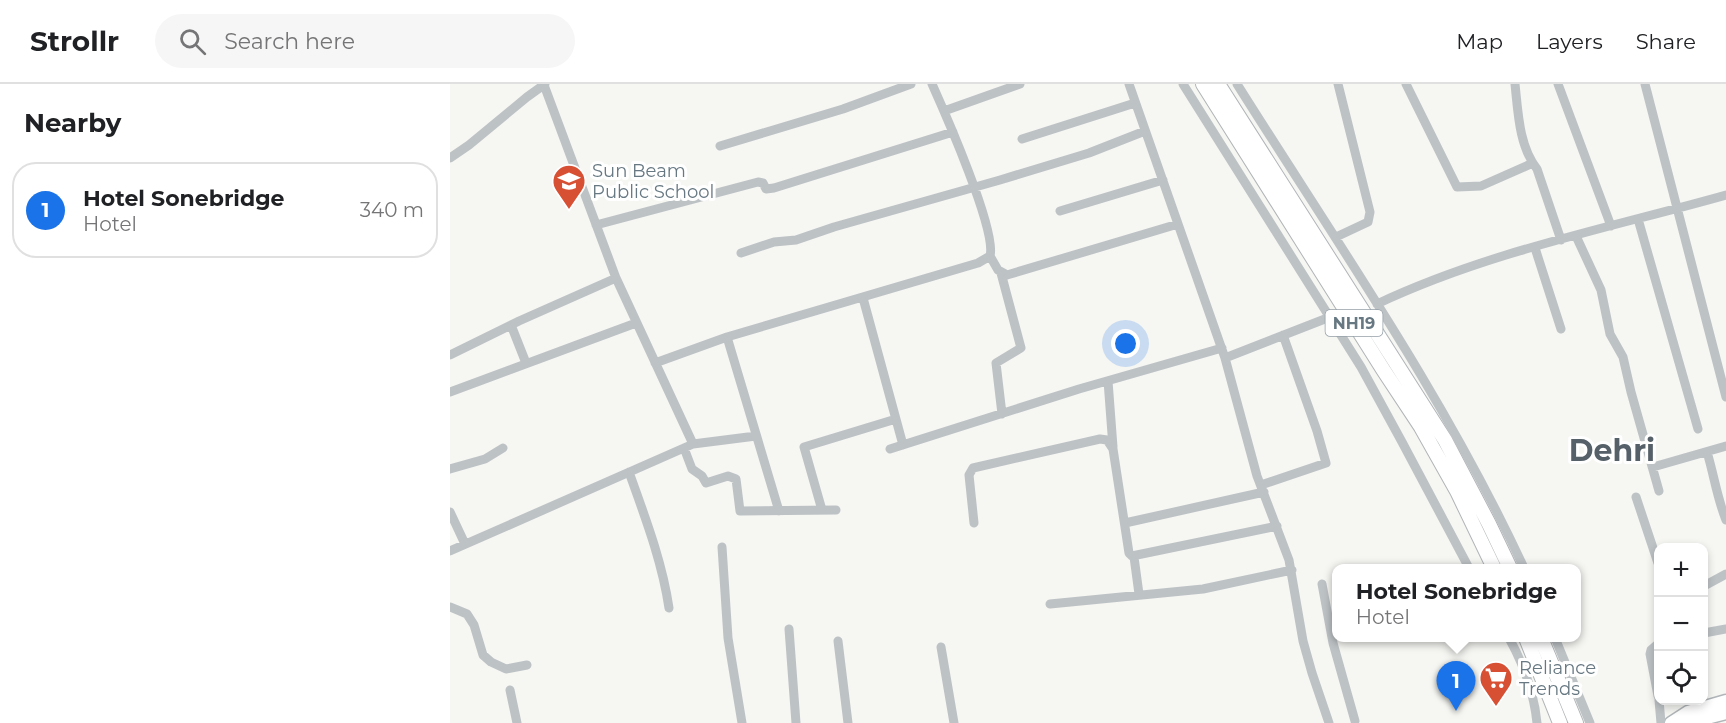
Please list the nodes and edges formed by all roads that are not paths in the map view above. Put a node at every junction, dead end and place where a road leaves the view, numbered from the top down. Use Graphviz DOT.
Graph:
graph roads {
  1 [pos="911,84"];
  2 [pos="932,84"];
  3 [pos="1020,84"];
  4 [pos="1129,84"];
  5 [pos="1183,84"];
  6 [pos="1203,84"];
  7 [pos="1218,84"];
  8 [pos="1237,84"];
  9 [pos="1338,84"];
  10 [pos="1406,84"];
  11 [pos="1515,84"];
  12 [pos="1558,84"];
  13 [pos="1645,84"];
  14 [pos="545,85"];
  15 [pos="1135,103"];
  16 [pos="944,111"];
  17 [pos="1145,131"];
  18 [pos="952,132"];
  19 [pos="1022,139"];
  20 [pos="720,146"];
  21 [pos="450,158"];
  22 [pos="1533,164"];
  23 [pos="1163,180"];
  24 [pos="974,188"];
  25 [pos="1726,195"];
  26 [pos="1677,208"];
  27 [pos="1060,211"];
  28 [pos="1638,219"];
  29 [pos="1178,224"];
  30 [pos="596,225"];
  31 [pos="1611,226"];
  32 [pos="1576,236"];
  33 [pos="1336,237"];
  34 [pos="1561,240"];
  35 [pos="1535,248"];
  36 [pos="741,253"];
  37 [pos="990,256"];
  38 [pos="1001,273"];
  39 [pos="616,278"];
  40 [pos="863,298"];
  41 [pos="1377,304"];
  42 [pos="1330,317"];
  43 [pos="636,322"];
  44 [pos="511,325"];
  45 [pos="1561,329"];
  46 [pos="1283,335"];
  47 [pos="727,337"];
  48 [pos="450,342"];
  49 [pos="1223,353"];
  50 [pos="452,354"];
  51 [pos="526,363"];
  52 [pos="655,363"];
  53 [pos="1108,381"];
  54 [pos="450,392"];
  55 [pos="1726,397"];
  56 [pos="1002,414"];
  57 [pos="896,419"];
  58 [pos="1698,429"];
  59 [pos="756,436"];
  60 [pos="903,445"];
  61 [pos="688,446"];
  62 [pos="1726,446"];
  63 [pos="503,448"];
  64 [pos="1113,448"];
  65 [pos="890,449"];
  66 [pos="1707,452"];
  67 [pos="1653,467"];
  68 [pos="450,469"];
  69 [pos="629,472"];
  70 [pos="1262,488"];
  71 [pos="1659,491"];
  72 [pos="1636,497"];
  73 [pos="822,510"];
  74 [pos="836,510"];
  75 [pos="779,511"];
  76 [pos="450,512"];
  77 [pos="1726,520"];
  78 [pos="974,523"];
  79 [pos="1125,523"];
  80 [pos="1277,526"];
  81 [pos="465,544"];
  82 [pos="722,547"];
  83 [pos="1654,549"];
  84 [pos="450,551"];
  85 [pos="1134,556"];
  86 [pos="1466,564"];
  87 [pos="1492,564"];
  88 [pos="1508,564"];
  89 [pos="1522,564"];
  90 [pos="1292,570"];
  91 [pos="1726,574"];
  92 [pos="1322,584"];
  93 [pos="1708,584"];
  94 [pos="1139,594"];
  95 [pos="1050,604"];
  96 [pos="450,607"];
  97 [pos="669,608"];
  98 [pos="789,629"];
  99 [pos="1726,629"];
  100 [pos="1708,632"];
  101 [pos="1332,638"];
  102 [pos="838,641"];
  103 [pos="1333,642"];
  104 [pos="1511,642"];
  105 [pos="1528,642"];
  106 [pos="1543,642"];
  107 [pos="1557,642"];
  108 [pos="941,647"];
  109 [pos="1654,648"];
  110 [pos="527,665"];
  111 [pos="1654,673"];
  112 [pos="510,690"];
  113 [pos="1726,701"];
  114 [pos="1659,705"];
  115 [pos="1726,713"];
  116 [pos="1706,720"];
  117 [pos="1355,721"];
  118 [pos="517,723"];
  119 [pos="742,723"];
  120 [pos="796,723"];
  121 [pos="848,723"];
  122 [pos="954,723"];
  123 [pos="1329,723"];
  124 [pos="1537,723"];
  125 [pos="1560,723"];
  126 [pos="1576,723"];
  127 [pos="1590,723"];
  128 [pos="1661,723"];
  129 [pos="1671,723"];
  130 [pos="1686,723"];
  1 -- 20 [label="street"];
  2 -- 16 [label="street"];
  3 -- 16 [label="street"];
  4 -- 15 [label="street"];
  5 -- 42 [label="street"];
  6 -- 87 [label="highway, NH19"];
  7 -- 88 [label="highway, NH19"];
  8 -- 33 [label="street"];
  9 -- 33 [label="street"];
  10 -- 22 [label="street"];
  11 -- 22 [label="street"];
  12 -- 31 [label="street"];
  13 -- 26 [label="street"];
  14 -- 21 [label="street"];
  14 -- 30 [label="street"];
  15 -- 17 [label="street"];
  15 -- 19 [label="street"];
  16 -- 18 [label="street"];
  17 -- 23 [label="street"];
  17 -- 24 [label="street"];
  18 -- 24 [label="street"];
  18 -- 30 [label="street"];
  22 -- 34 [label="street"];
  23 -- 27 [label="street"];
  23 -- 29 [label="street"];
  24 -- 36 [label="street"];
  24 -- 37 [label="street"];
  25 -- 26 [label="street"];
  26 -- 28 [label="street"];
  26 -- 55 [label="street"];
  28 -- 31 [label="street"];
  28 -- 58 [label="street"];
  29 -- 38 [label="street"];
  29 -- 49 [label="street"];
  30 -- 39 [label="street"];
  31 -- 32 [label="street"];
  32 -- 34 [label="street"];
  32 -- 67 [label="street"];
  33 -- 41 [label="street"];
  34 -- 35 [label="street"];
  35 -- 41 [label="street"];
  35 -- 45 [label="street"];
  37 -- 38 [label="street"];
  37 -- 40 [label="street"];
  38 -- 56 [label="street"];
  39 -- 43 [label="street"];
  39 -- 44 [label="street"];
  40 -- 47 [label="street"];
  40 -- 57 [label="street"];
  41 -- 89 [label="street"];
  42 -- 46 [label="street"];
  42 -- 86 [label="street"];
  43 -- 51 [label="street"];
  43 -- 52 [label="street"];
  44 -- 50 [label="street"];
  44 -- 51 [label="street"];
  46 -- 49 [label="street"];
  46 -- 70 [label="street"];
  47 -- 52 [label="street"];
  47 -- 59 [label="street"];
  48 -- 50 [label="street"];
  49 -- 53 [label="street"];
  49 -- 70 [label="street"];
  51 -- 54 [label="street"];
  52 -- 61 [label="street"];
  53 -- 56 [label="street"];
  53 -- 64 [label="street"];
  56 -- 60 [label="street"];
  57 -- 60 [label="street"];
  57 -- 73 [label="street"];
  59 -- 61 [label="street"];
  59 -- 75 [label="street"];
  60 -- 65 [label="street"];
  61 -- 69 [label="street"];
  61 -- 75 [label="street"];
  62 -- 66 [label="street"];
  63 -- 68 [label="street"];
  64 -- 78 [label="street"];
  64 -- 79 [label="street"];
  66 -- 67 [label="street"];
  66 -- 77 [label="street"];
  67 -- 71 [label="street"];
  69 -- 81 [label="street"];
  69 -- 97 [label="street"];
  70 -- 79 [label="street"];
  70 -- 80 [label="street"];
  72 -- 83 [label="street"];
  73 -- 74 [label="street"];
  73 -- 75 [label="street"];
  76 -- 81 [label="street"];
  79 -- 85 [label="street"];
  80 -- 85 [label="street"];
  80 -- 90 [label="street"];
  81 -- 84 [label="street"];
  82 -- 119 [label="street"];
  85 -- 94 [label="street"];
  90 -- 94 [label="street"];
  90 -- 123 [label="street"];
  91 -- 93 [label="street"];
  92 -- 101 [label="street"];
  94 -- 95 [label="street"];
  96 -- 110 [label="street"];
  98 -- 120 [label="street"];
  99 -- 100 [label="street"];
  102 -- 121 [label="street"];
  103 -- 117 [label="street"];
  104 -- 124 [label="street"];
  105 -- 125 [label="highway"];
  106 -- 126 [label="highway"];
  107 -- 127 [label="street"];
  108 -- 122 [label="street"];
  109 -- 111 [label="street"];
  112 -- 118 [label="street"];
  113 -- 129 [label="main road"];
  114 -- 128 [label="street"];
  115 -- 116 [label="main road"];
  116 -- 130 [label="highway"];
}
